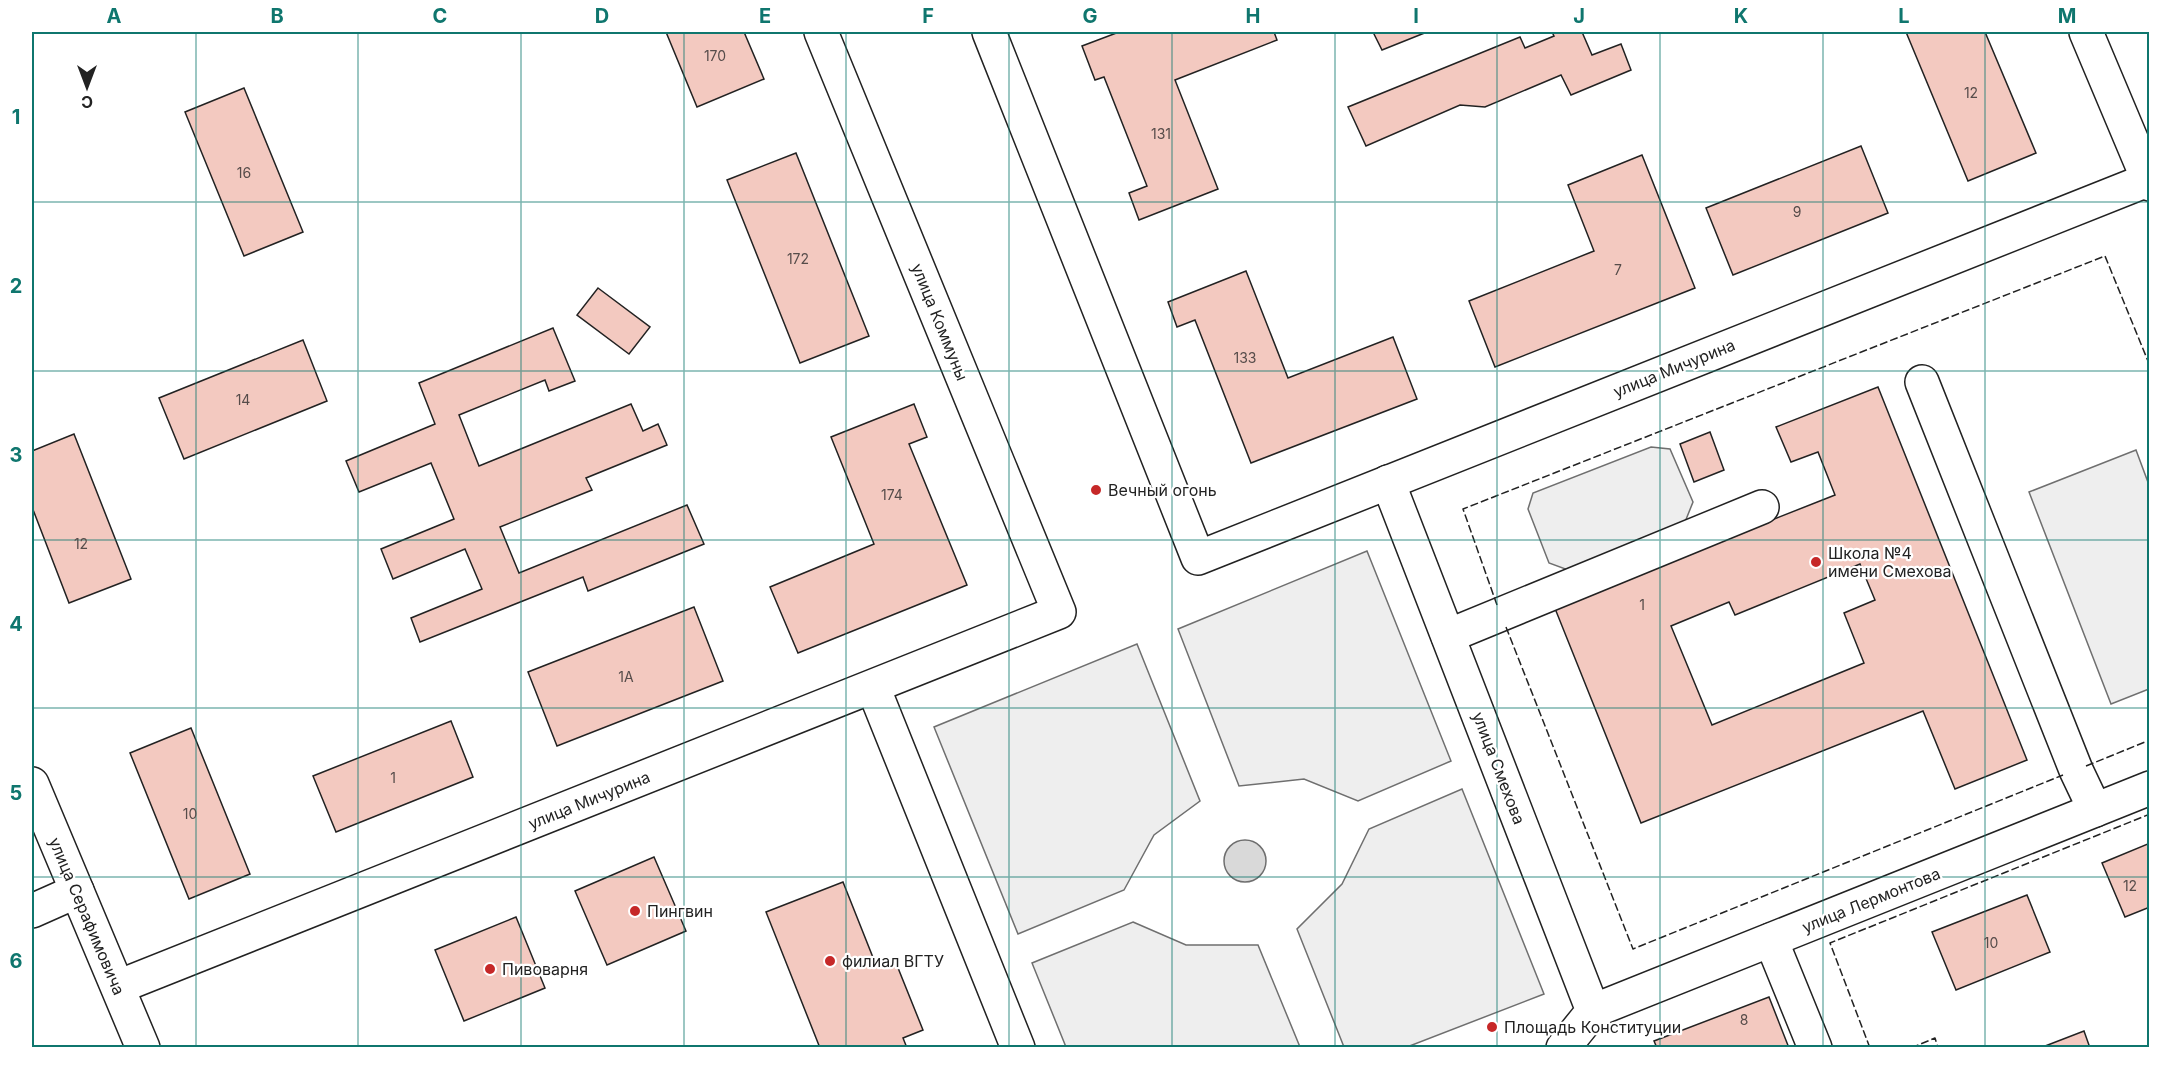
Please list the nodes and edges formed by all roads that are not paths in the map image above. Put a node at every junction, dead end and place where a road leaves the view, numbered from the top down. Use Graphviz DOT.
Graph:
graph roads {
  1 [pos="821,32"];
  2 [pos="988,32"];
  3 [pos="2086,32"];
  4 [pos="2149,181"];
  5 [pos="1922,382"];
  6 [pos="1388,482"];
  7 [pos="1762,507"];
  8 [pos="1059,612"];
  9 [pos="1448,636"];
  10 [pos="873,687"];
  11 [pos="32,784"];
  12 [pos="2150,788"];
  13 [pos="2094,810"];
  14 [pos="77,891"];
  15 [pos="32,911"];
  16 [pos="1772,940"];
  17 [pos="118,987"];
  18 [pos="1593,1011"];
  19 [pos="144,1047"];
  20 [pos="1018,1047"];
  21 [pos="1563,1047"];
  22 [pos="1815,1047"];
  1 -- 8 [label="street, улица Коммуны"];
  2 -- 6 [label="street, улица Мичурина"];
  3 -- 4 [label="street"];
  4 -- 6 [label="street, улица Мичурина"];
  5 -- 13 [label="street"];
  6 -- 9 [label="street, улица Смехова"];
  7 -- 9 [label="street"];
  8 -- 10 [label="street, улица Мичурина"];
  9 -- 18 [label="street, улица Смехова"];
  10 -- 17 [label="street, улица Мичурина"];
  10 -- 20 [label="street"];
  11 -- 14 [label="street, улица Серафимовича"];
  12 -- 13 [label="street, улица Лермонтова"];
  13 -- 16 [label="street, улица Лермонтова"];
  14 -- 15 [label="street"];
  14 -- 17 [label="street, улица Серафимовича"];
  16 -- 18 [label="street, улица Лермонтова"];
  16 -- 22 [label="street"];
  17 -- 19 [label="street, улица Серафимовича"];
  18 -- 21 [label="street"];
}
